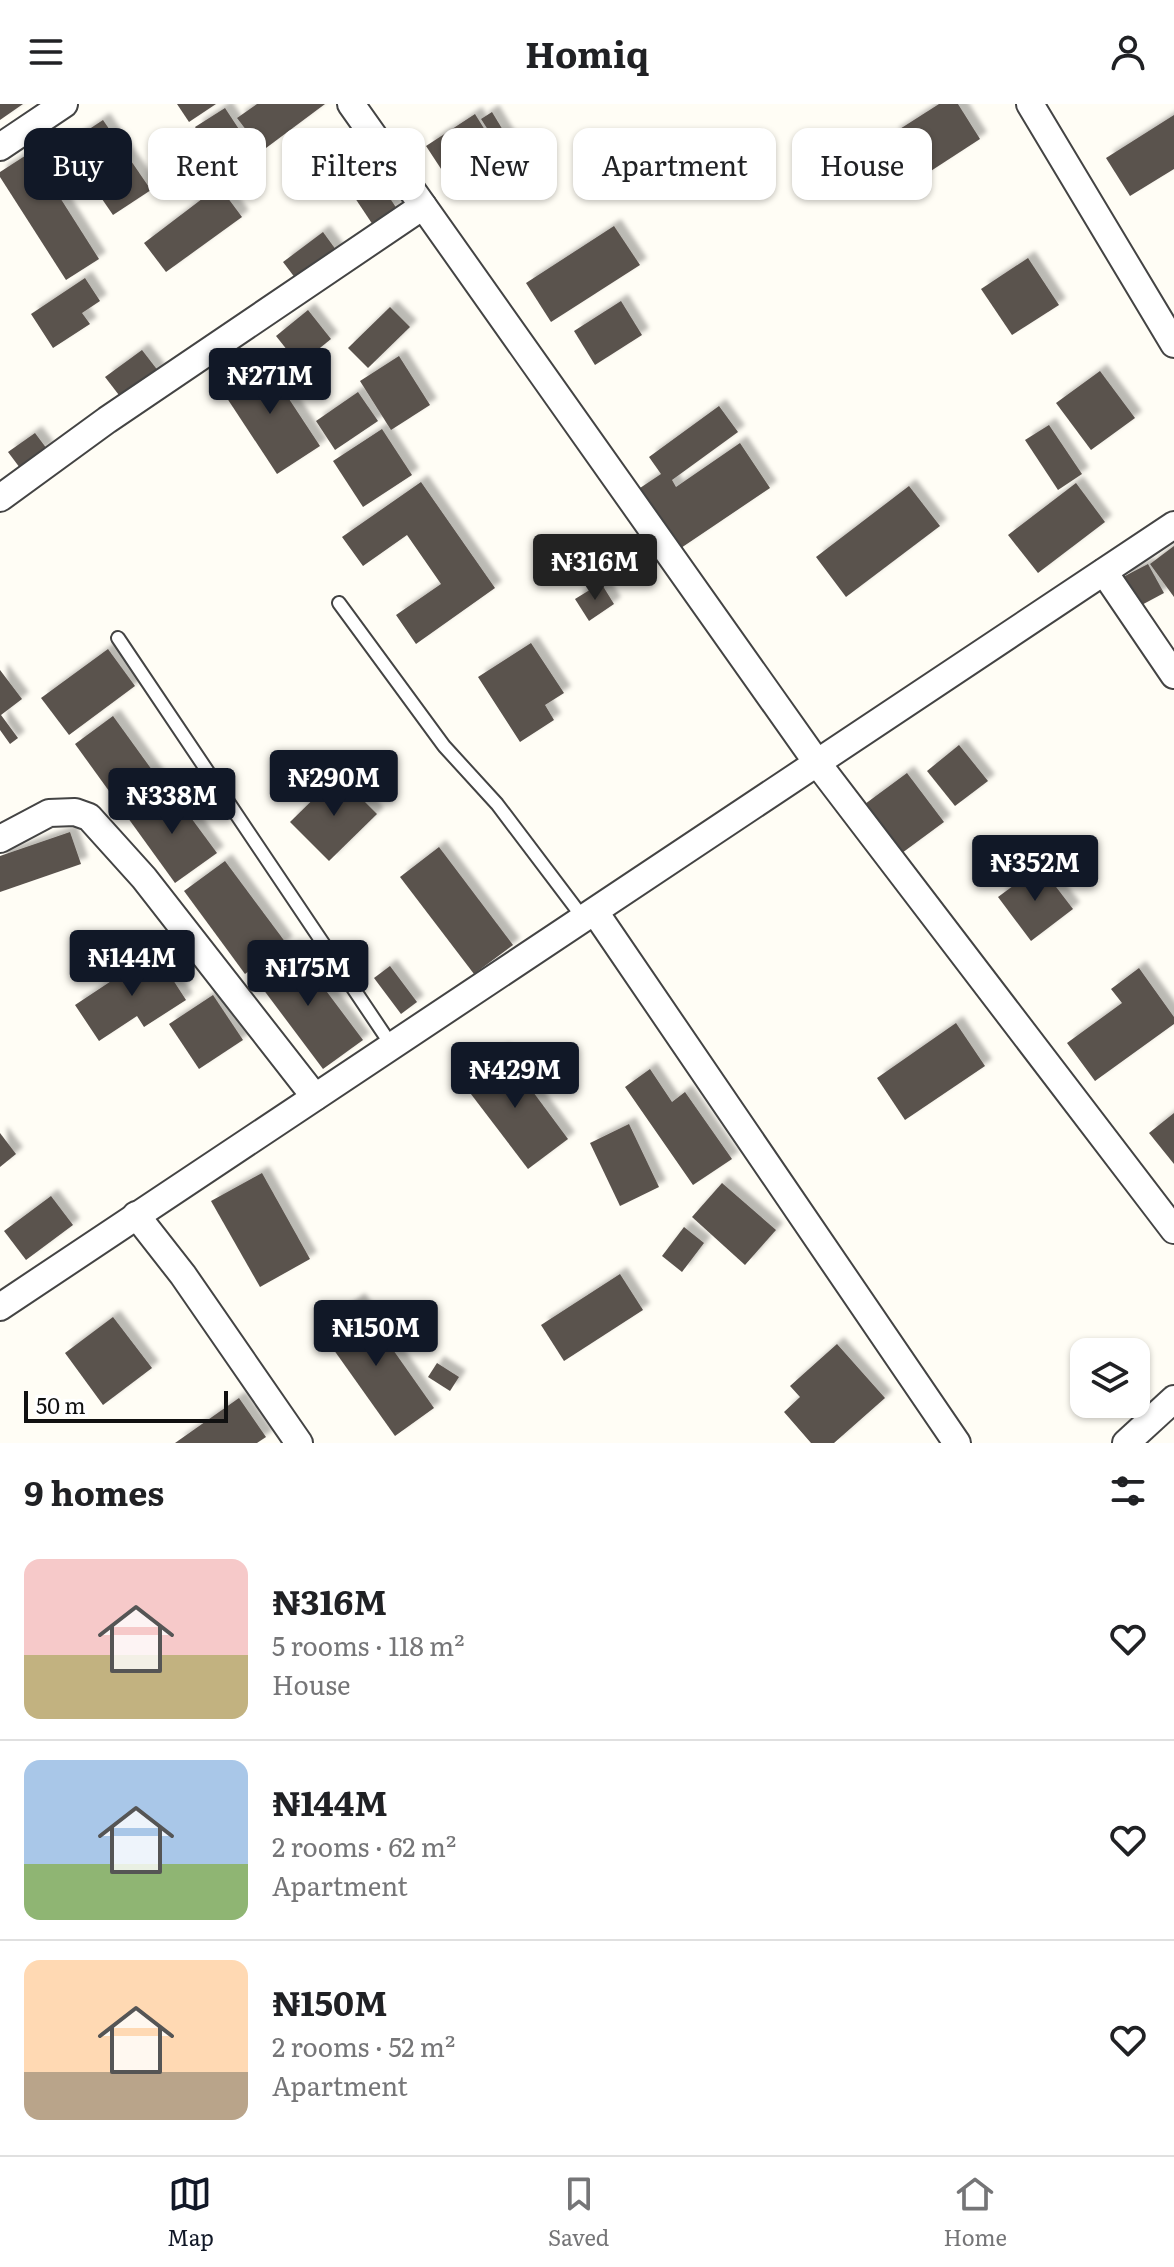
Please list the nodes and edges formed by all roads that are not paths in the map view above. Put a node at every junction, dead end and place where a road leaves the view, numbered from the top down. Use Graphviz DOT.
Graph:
graph roads {
  1 [pos="64,104"];
  2 [pos="351,104"];
  3 [pos="1030,104"];
  4 [pos="0,147"];
  5 [pos="423,206"];
  6 [pos="1174,344"];
  7 [pos="0,498"];
  8 [pos="1174,525"];
  9 [pos="1104,572"];
  10 [pos="339,603"];
  11 [pos="118,638"];
  12 [pos="1174,675"];
  13 [pos="818,764"];
  14 [pos="0,839"];
  15 [pos="590,915"];
  16 [pos="392,1046"];
  17 [pos="315,1097"];
  18 [pos="136,1215"];
  19 [pos="1174,1230"];
  20 [pos="0,1307"];
  21 [pos="1174,1399"];
  22 [pos="299,1443"];
  23 [pos="957,1443"];
  24 [pos="1126,1443"];
  1 -- 4 [label="street"];
  2 -- 5 [label="street"];
  3 -- 6 [label="street"];
  5 -- 7 [label="street"];
  5 -- 13 [label="street"];
  8 -- 9 [label="street"];
  9 -- 12 [label="street"];
  9 -- 13 [label="street"];
  10 -- 15 [label="lane"];
  11 -- 16 [label="lane"];
  13 -- 15 [label="street"];
  13 -- 19 [label="street"];
  14 -- 17 [label="street"];
  15 -- 16 [label="street"];
  15 -- 23 [label="street"];
  16 -- 17 [label="street"];
  17 -- 18 [label="street"];
  18 -- 20 [label="street"];
  18 -- 22 [label="street"];
  21 -- 24 [label="street"];
}
